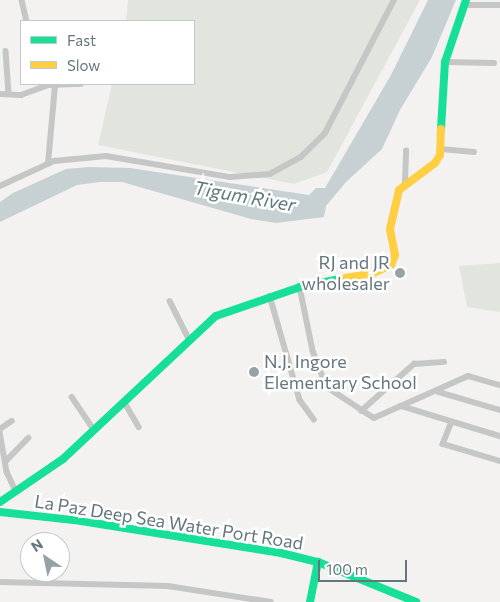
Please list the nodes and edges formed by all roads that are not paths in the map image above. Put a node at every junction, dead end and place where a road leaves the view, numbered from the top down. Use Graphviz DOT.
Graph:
graph roads {
  1 [pos="22,0"];
  2 [pos="394,0"];
  3 [pos="465,2"];
  4 [pos="500,5"];
  5 [pos="27,20"];
  6 [pos="6,51"];
  7 [pos="445,62"];
  8 [pos="494,63"];
  9 [pos="55,85"];
  10 [pos="37,86"];
  11 [pos="0,94"];
  12 [pos="8,94"];
  13 [pos="441,150"];
  14 [pos="406,151"];
  15 [pos="474,152"];
  16 [pos="48,164"];
  17 [pos="404,182"];
  18 [pos="0,186"];
  19 [pos="300,287"];
  20 [pos="270,296"];
  21 [pos="170,301"];
  22 [pos="189,339"];
  23 [pos="444,362"];
  24 [pos="500,385"];
  25 [pos="434,391"];
  26 [pos="72,397"];
  27 [pos="124,401"];
  28 [pos="400,406"];
  29 [pos="500,410"];
  30 [pos="361,411"];
  31 [pos="314,419"];
  32 [pos="12,421"];
  33 [pos="452,422"];
  34 [pos="139,427"];
  35 [pos="94,430"];
  36 [pos="0,431"];
  37 [pos="500,436"];
  38 [pos="28,438"];
  39 [pos="6,461"];
  40 [pos="500,461"];
  41 [pos="16,491"];
  42 [pos="8,497"];
  43 [pos="0,502"];
  44 [pos="0,512"];
  45 [pos="10,513"];
  46 [pos="318,562"];
  47 [pos="0,582"];
  48 [pos="271,602"];
  49 [pos="310,602"];
  50 [pos="416,602"];
  1 -- 5 [label="street"];
  2 -- 16 [label="street"];
  3 -- 4 [label="street"];
  3 -- 7 [label="street"];
  6 -- 12 [label="street"];
  7 -- 8 [label="street"];
  7 -- 13 [label="street"];
  9 -- 10 [label="street"];
  9 -- 16 [label="street"];
  10 -- 12 [label="street"];
  11 -- 12 [label="street"];
  13 -- 15 [label="street"];
  13 -- 17 [label="street"];
  14 -- 17 [label="street"];
  16 -- 18 [label="street"];
  17 -- 19 [label="street"];
  19 -- 20 [label="street"];
  19 -- 30 [label="street"];
  20 -- 22 [label="street"];
  20 -- 31 [label="street"];
  21 -- 22 [label="street"];
  22 -- 27 [label="street"];
  23 -- 30 [label="street"];
  24 -- 25 [label="street"];
  25 -- 28 [label="street"];
  25 -- 29 [label="street"];
  26 -- 35 [label="street"];
  27 -- 34 [label="street"];
  27 -- 35 [label="street"];
  28 -- 30 [label="street"];
  28 -- 33 [label="street"];
  32 -- 36 [label="street"];
  33 -- 37 [label="street"];
  33 -- 40 [label="street"];
  35 -- 41 [label="street"];
  36 -- 39 [label="street"];
  38 -- 39 [label="street"];
  39 -- 41 [label="street"];
  41 -- 42 [label="street"];
  42 -- 43 [label="street"];
  42 -- 45 [label="street"];
  44 -- 45 [label="street, La Paz Deep Sea Water Port Road"];
  45 -- 46 [label="street, La Paz Deep Sea Water Port Road"];
  46 -- 49 [label="street"];
  46 -- 50 [label="street, La Paz Deep Sea Water Port Road"];
  47 -- 48 [label="street"];
}
